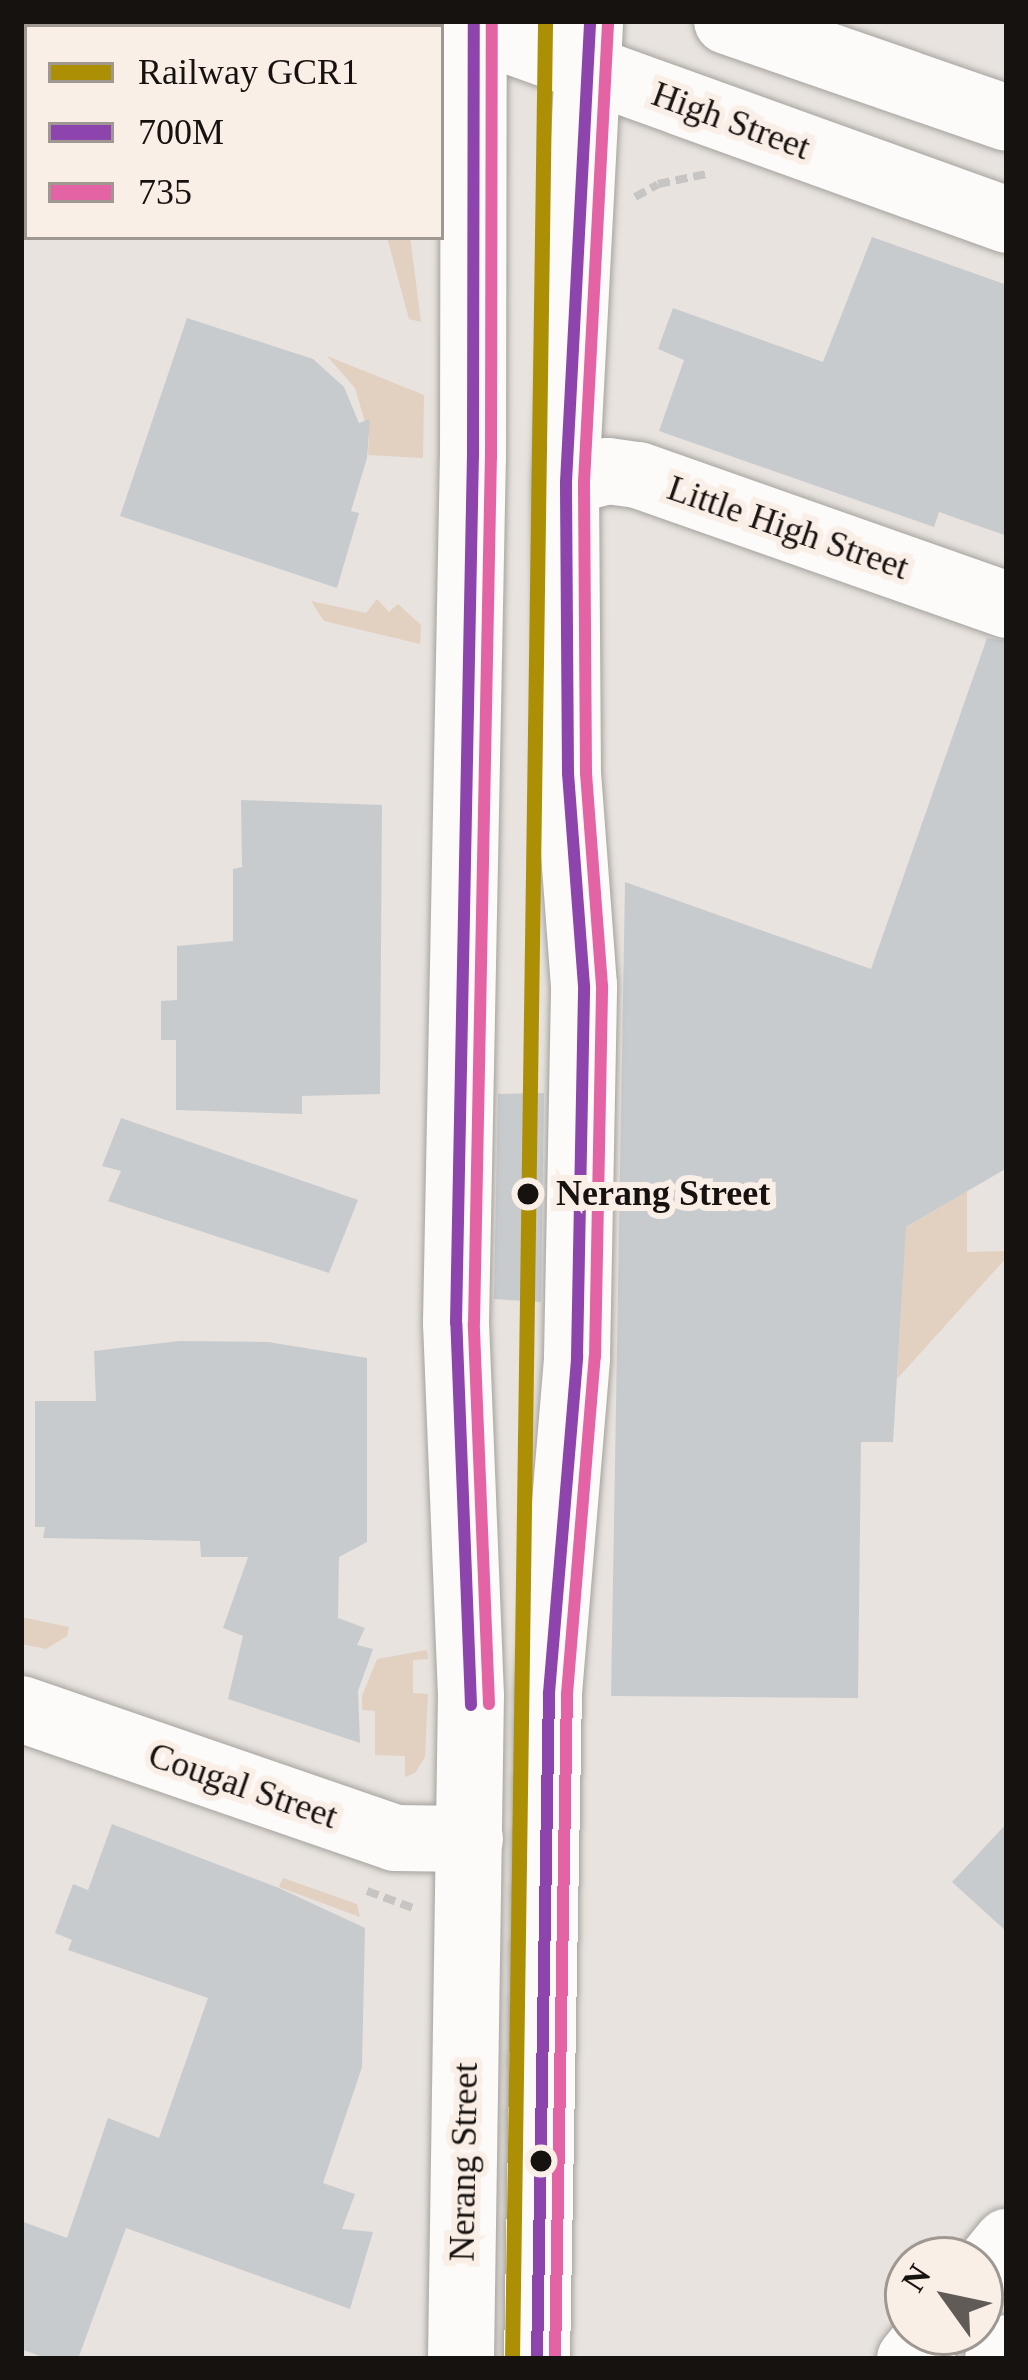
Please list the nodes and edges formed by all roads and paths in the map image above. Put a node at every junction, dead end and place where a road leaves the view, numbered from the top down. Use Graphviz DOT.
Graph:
graph roads {
  1 [pos="727,21"];
  2 [pos="468,23"];
  3 [pos="589,46"];
  4 [pos="1007,118"];
  5 [pos="1007,220"];
  6 [pos="566,482"];
  7 [pos="1007,605"];
  8 [pos="21,1708"];
  9 [pos="470,1839"];
  10 [pos="1007,2348"];
  11 [pos="461,2359"];
  12 [pos="537,2359"];
  13 [pos="998,2359"];
  1 -- 4 [label="main road"];
  2 -- 3 [label="main road, High Street"];
  2 -- 9 [label="main road, Nerang Street"];
  3 -- 5 [label="main road, High Street"];
  3 -- 6 [label="main road"];
  6 -- 7 [label="main road, Little High Street"];
  6 -- 12 [label="main road"];
  8 -- 9 [label="main road, Cougal Street"];
  9 -- 11 [label="main road, Nerang Street"];
  10 -- 13 [label="main road"];
}
